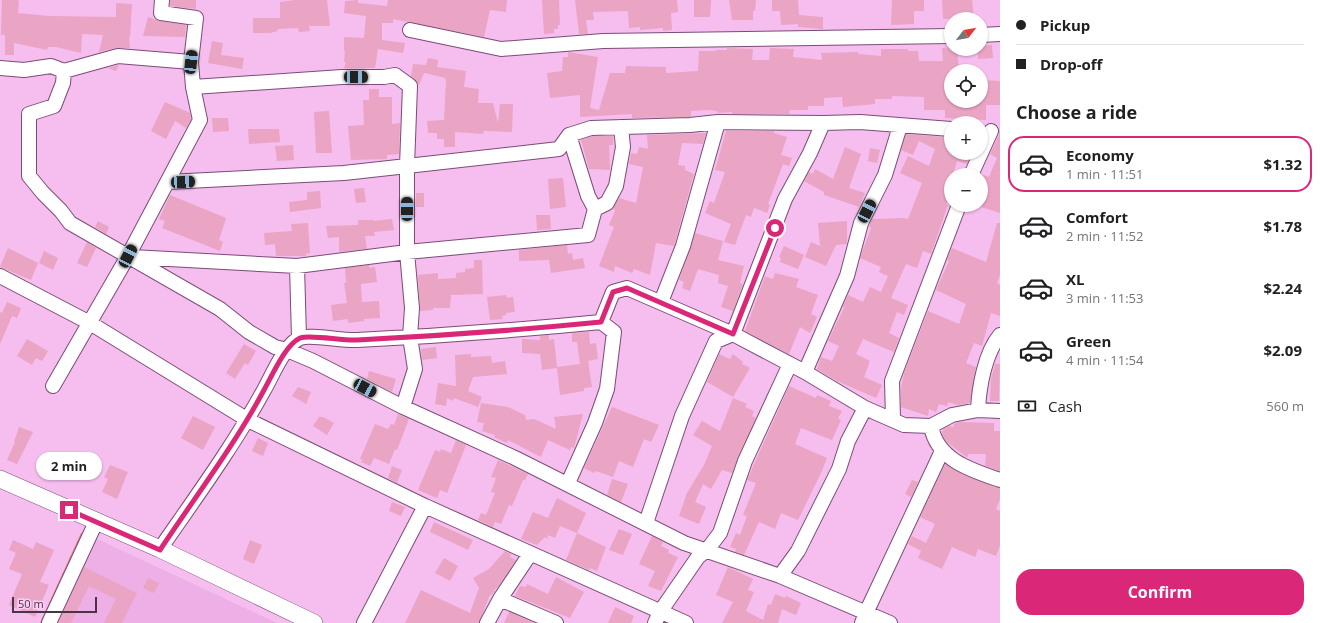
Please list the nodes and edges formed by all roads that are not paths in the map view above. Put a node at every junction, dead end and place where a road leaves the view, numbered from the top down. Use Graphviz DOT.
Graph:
graph roads {
  1 [pos="162,0"];
  2 [pos="410,30"];
  3 [pos="1000,34"];
  4 [pos="988,35"];
  5 [pos="944,36"];
  6 [pos="191,62"];
  7 [pos="0,68"];
  8 [pos="64,71"];
  9 [pos="193,87"];
  10 [pos="718,122"];
  11 [pos="823,123"];
  12 [pos="900,126"];
  13 [pos="621,127"];
  14 [pos="944,128"];
  15 [pos="991,128"];
  16 [pos="569,135"];
  17 [pos="407,166"];
  18 [pos="974,168"];
  19 [pos="168,182"];
  20 [pos="595,209"];
  21 [pos="956,212"];
  22 [pos="407,252"];
  23 [pos="128,256"];
  24 [pos="298,266"];
  25 [pos="0,276"];
  26 [pos="661,302"];
  27 [pos="601,322"];
  28 [pos="90,323"];
  29 [pos="733,334"];
  30 [pos="1000,335"];
  31 [pos="410,337"];
  32 [pos="299,338"];
  33 [pos="287,350"];
  34 [pos="790,364"];
  35 [pos="805,372"];
  36 [pos="53,386"];
  37 [pos="403,407"];
  38 [pos="865,408"];
  39 [pos="978,410"];
  40 [pos="1000,411"];
  41 [pos="893,419"];
  42 [pos="248,420"];
  43 [pos="931,426"];
  44 [pos="942,451"];
  45 [pos="0,479"];
  46 [pos="1000,480"];
  47 [pos="568,483"];
  48 [pos="425,506"];
  49 [pos="96,522"];
  50 [pos="646,523"];
  51 [pos="160,550"];
  52 [pos="707,550"];
  53 [pos="530,554"];
  54 [pos="780,576"];
  55 [pos="500,599"];
  56 [pos="658,617"];
  57 [pos="864,618"];
  58 [pos="49,623"];
  59 [pos="314,623"];
  60 [pos="364,623"];
  61 [pos="487,623"];
  62 [pos="556,623"];
  63 [pos="686,623"];
  64 [pos="890,623"];
  1 -- 6 [label="street"];
  2 -- 5 [label="street"];
  3 -- 4 [label="street"];
  6 -- 8 [label="street"];
  6 -- 9 [label="street"];
  7 -- 8 [label="street"];
  8 -- 23 [label="street"];
  9 -- 17 [label="street"];
  9 -- 19 [label="street"];
  10 -- 11 [label="street"];
  10 -- 13 [label="street"];
  10 -- 26 [label="street"];
  11 -- 12 [label="street"];
  11 -- 29 [label="street"];
  12 -- 14 [label="street"];
  12 -- 35 [label="street"];
  13 -- 16 [label="street"];
  13 -- 20 [label="street"];
  15 -- 18 [label="street"];
  16 -- 17 [label="street"];
  16 -- 20 [label="street"];
  17 -- 19 [label="street"];
  17 -- 22 [label="street"];
  19 -- 23 [label="street"];
  20 -- 22 [label="street"];
  21 -- 41 [label="street"];
  22 -- 24 [label="street"];
  22 -- 31 [label="street"];
  23 -- 24 [label="street"];
  23 -- 28 [label="street"];
  23 -- 33 [label="street"];
  24 -- 32 [label="street"];
  25 -- 28 [label="street"];
  26 -- 27 [label="street"];
  26 -- 29 [label="street"];
  27 -- 31 [label="street"];
  27 -- 47 [label="street"];
  28 -- 36 [label="street"];
  28 -- 42 [label="street"];
  29 -- 34 [label="street"];
  29 -- 50 [label="street"];
  30 -- 39 [label="street"];
  31 -- 32 [label="street"];
  31 -- 37 [label="street"];
  32 -- 33 [label="street"];
  33 -- 37 [label="street"];
  33 -- 42 [label="street"];
  34 -- 35 [label="street"];
  34 -- 52 [label="street"];
  35 -- 38 [label="street"];
  37 -- 47 [label="street"];
  38 -- 41 [label="street"];
  38 -- 54 [label="street"];
  39 -- 40 [label="street"];
  39 -- 43 [label="street"];
  41 -- 43 [label="street"];
  42 -- 48 [label="street"];
  42 -- 51 [label="street"];
  43 -- 44 [label="street"];
  44 -- 46 [label="street"];
  44 -- 57 [label="street"];
  45 -- 49 [label="main road"];
  47 -- 50 [label="street"];
  48 -- 53 [label="street"];
  48 -- 60 [label="street"];
  49 -- 51 [label="main road"];
  49 -- 58 [label="street"];
  50 -- 52 [label="street"];
  51 -- 59 [label="main road"];
  52 -- 54 [label="street"];
  52 -- 56 [label="street"];
  53 -- 55 [label="street"];
  53 -- 56 [label="street"];
  54 -- 57 [label="street"];
  55 -- 61 [label="street"];
  55 -- 62 [label="street"];
  56 -- 63 [label="street"];
  57 -- 64 [label="street"];
}
